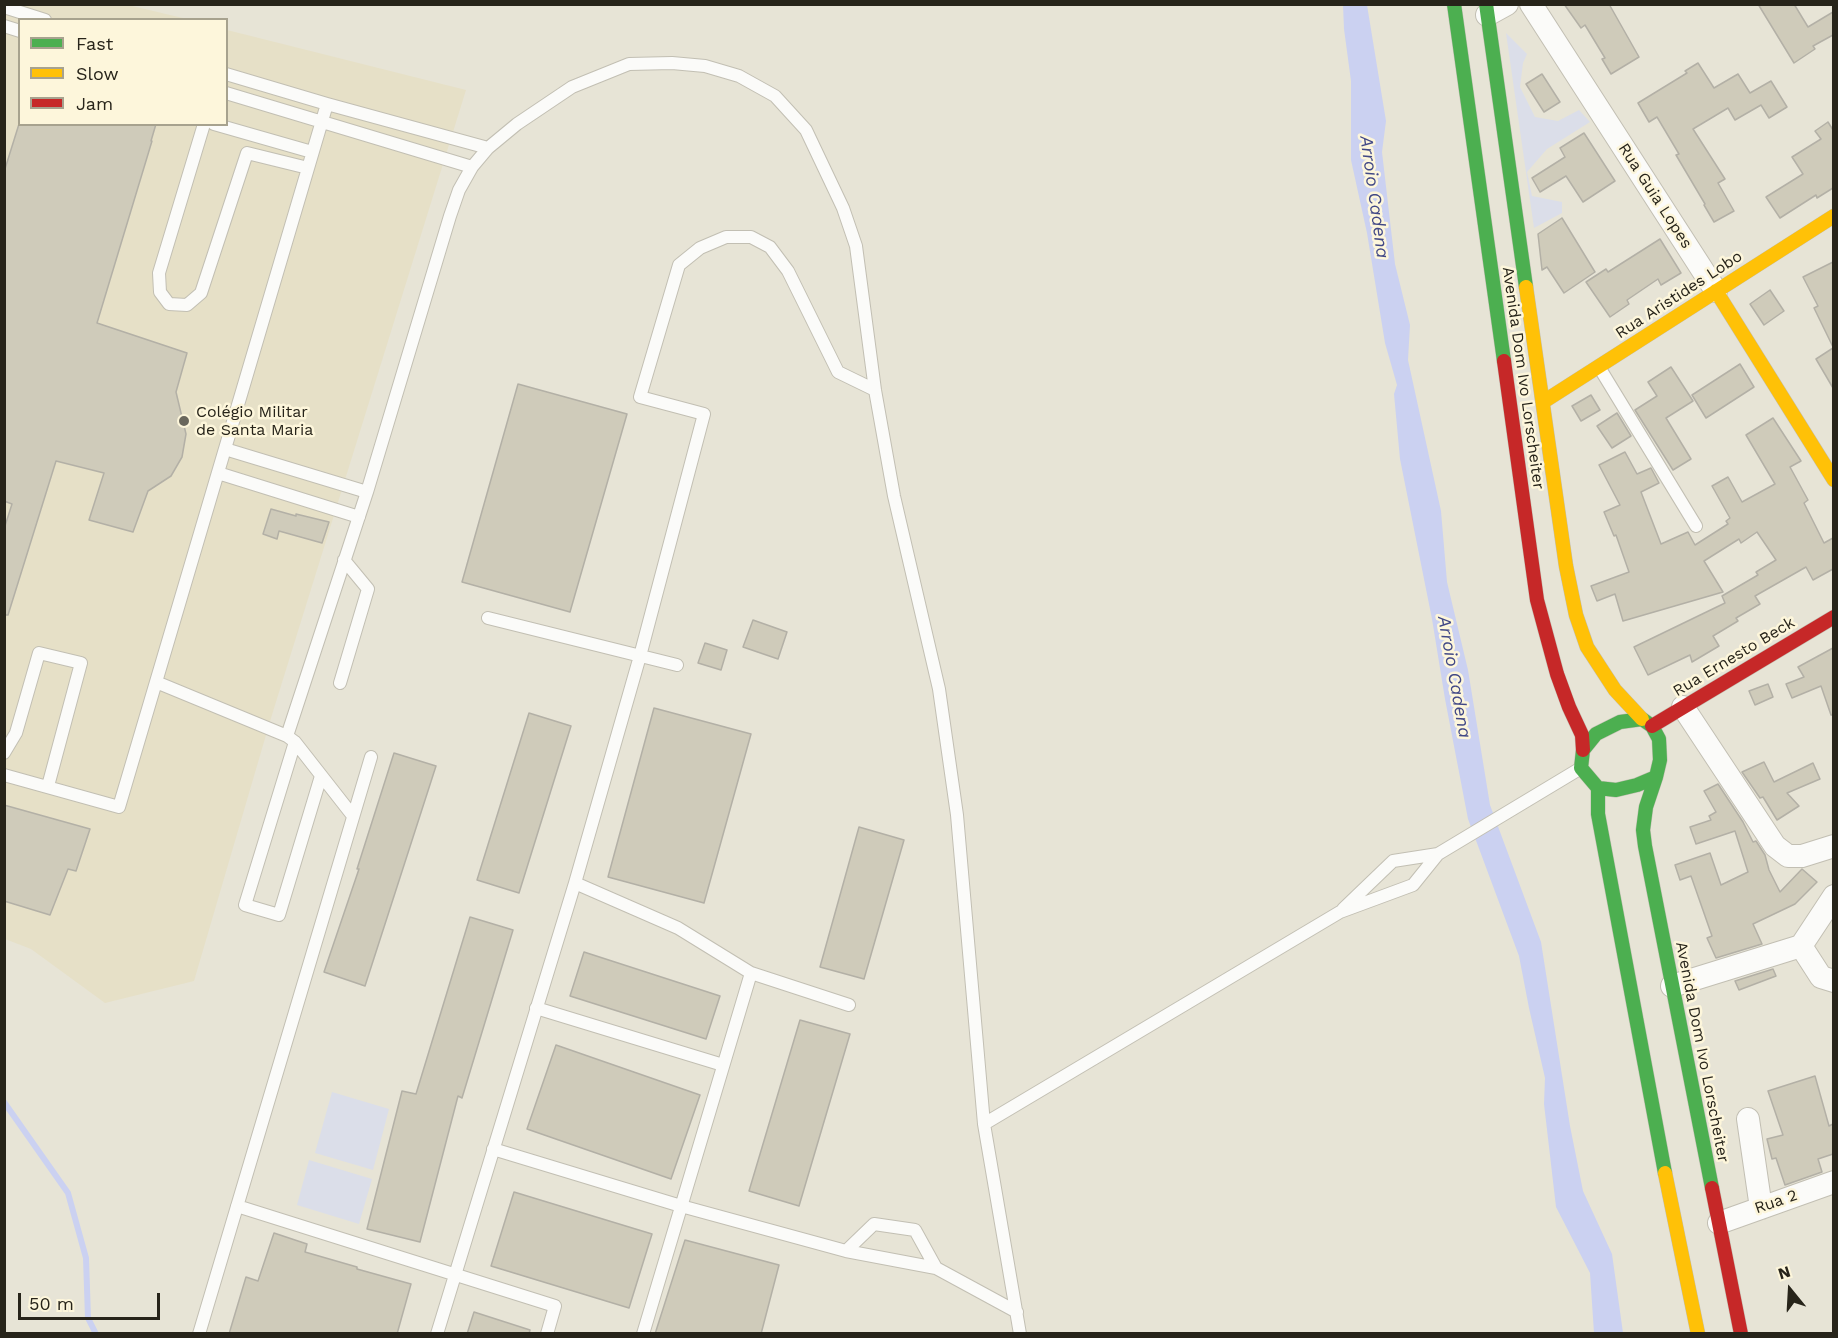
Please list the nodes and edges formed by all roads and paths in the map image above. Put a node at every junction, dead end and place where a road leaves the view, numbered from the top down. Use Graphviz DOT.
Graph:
graph roads {
  1 [pos="1454,4"];
  2 [pos="1507,4"];
  3 [pos="1531,4"];
  4 [pos="4,7"];
  5 [pos="1486,10"];
  6 [pos="39,18"];
  7 [pos="228,75"];
  8 [pos="228,94"];
  9 [pos="327,104"];
  10 [pos="321,121"];
  11 [pos="203,126"];
  12 [pos="221,126"];
  13 [pos="488,148"];
  14 [pos="312,152"];
  15 [pos="472,167"];
  16 [pos="308,168"];
  17 [pos="1833,216"];
  18 [pos="1716,291"];
  19 [pos="1599,366"];
  20 [pos="875,390"];
  21 [pos="1543,402"];
  22 [pos="225,449"];
  23 [pos="218,473"];
  24 [pos="1833,480"];
  25 [pos="366,492"];
  26 [pos="359,517"];
  27 [pos="1696,526"];
  28 [pos="344,560"];
  29 [pos="1833,616"];
  30 [pos="488,618"];
  31 [pos="640,656"];
  32 [pos="677,665"];
  33 [pos="156,682"];
  34 [pos="339,683"];
  35 [pos="1683,707"];
  36 [pos="1647,723"];
  37 [pos="291,739"];
  38 [pos="1583,750"];
  39 [pos="4,753"];
  40 [pos="370,757"];
  41 [pos="1581,768"];
  42 [pos="4,775"];
  43 [pos="321,776"];
  44 [pos="1656,777"];
  45 [pos="48,786"];
  46 [pos="1598,788"];
  47 [pos="353,816"];
  48 [pos="1833,846"];
  49 [pos="1438,854"];
  50 [pos="575,883"];
  51 [pos="1833,896"];
  52 [pos="1340,912"];
  53 [pos="1801,946"];
  54 [pos="751,973"];
  55 [pos="1833,981"];
  56 [pos="1672,986"];
  57 [pos="849,1005"];
  58 [pos="536,1008"];
  59 [pos="723,1065"];
  60 [pos="1748,1119"];
  61 [pos="984,1124"];
  62 [pos="494,1149"];
  63 [pos="1833,1182"];
  64 [pos="237,1206"];
  65 [pos="681,1206"];
  66 [pos="1761,1208"];
  67 [pos="1719,1223"];
  68 [pos="846,1251"];
  69 [pos="936,1268"];
  70 [pos="455,1274"];
  71 [pos="1017,1312"];
  72 [pos="199,1334"];
  73 [pos="437,1334"];
  74 [pos="547,1334"];
  75 [pos="643,1334"];
  76 [pos="1020,1334"];
  77 [pos="1698,1334"];
  78 [pos="1740,1334"];
  1 -- 38 [label="main road, Avenida Dom Ivo Lorscheiter"];
  2 -- 5 [label="street"];
  3 -- 18 [label="street, Rua Guia Lopes"];
  4 -- 6 [label="lane"];
  5 -- 21 [label="main road, Avenida Dom Ivo Lorscheiter"];
  7 -- 9 [label="lane"];
  8 -- 10 [label="lane"];
  9 -- 10 [label="lane"];
  9 -- 13 [label="lane"];
  10 -- 14 [label="lane"];
  10 -- 15 [label="lane"];
  11 -- 16 [label="lane"];
  12 -- 14 [label="lane"];
  13 -- 15 [label="lane"];
  13 -- 20 [label="lane"];
  14 -- 16 [label="lane"];
  15 -- 25 [label="lane"];
  16 -- 22 [label="lane"];
  17 -- 18 [label="main road, Rua Aristides Lobo"];
  18 -- 19 [label="main road, Rua Aristides Lobo"];
  18 -- 24 [label="main road, Rua Guia Lopes"];
  19 -- 21 [label="main road, Rua Aristides Lobo"];
  19 -- 27 [label="lane"];
  20 -- 31 [label="lane"];
  20 -- 61 [label="lane"];
  21 -- 36 [label="main road, Avenida Dom Ivo Lorscheiter"];
  22 -- 23 [label="lane"];
  22 -- 25 [label="lane"];
  23 -- 26 [label="lane"];
  23 -- 33 [label="lane"];
  25 -- 26 [label="lane"];
  26 -- 28 [label="lane"];
  28 -- 34 [label="lane"];
  28 -- 37 [label="lane"];
  29 -- 35 [label="main road, Rua Ernesto Beck"];
  30 -- 31 [label="lane"];
  31 -- 32 [label="lane"];
  31 -- 50 [label="lane"];
  33 -- 37 [label="lane"];
  33 -- 45 [label="lane"];
  35 -- 36 [label="main road, Rua Ernesto Beck"];
  35 -- 48 [label="street"];
  36 -- 38 [label="main road"];
  36 -- 44 [label="main road, Avenida Dom Ivo Lorscheiter"];
  37 -- 43 [label="lane"];
  37 -- 43 [label="lane"];
  38 -- 41 [label="main road, Avenida Dom Ivo Lorscheiter"];
  39 -- 45 [label="lane"];
  40 -- 47 [label="lane"];
  41 -- 46 [label="main road"];
  41 -- 49 [label="lane"];
  42 -- 45 [label="lane"];
  43 -- 47 [label="lane"];
  44 -- 46 [label="main road"];
  44 -- 56 [label="main road, Avenida Dom Ivo Lorscheiter"];
  46 -- 77 [label="main road"];
  47 -- 64 [label="lane"];
  49 -- 52 [label="lane"];
  49 -- 52 [label="lane"];
  50 -- 54 [label="lane"];
  50 -- 58 [label="lane"];
  51 -- 53 [label="street"];
  52 -- 61 [label="lane"];
  53 -- 55 [label="street"];
  53 -- 56 [label="street"];
  54 -- 57 [label="lane"];
  54 -- 59 [label="lane"];
  56 -- 67 [label="main road, Avenida Dom Ivo Lorscheiter"];
  58 -- 59 [label="lane"];
  58 -- 62 [label="lane"];
  59 -- 65 [label="lane"];
  60 -- 66 [label="street"];
  61 -- 71 [label="lane"];
  62 -- 65 [label="lane"];
  62 -- 70 [label="lane"];
  63 -- 66 [label="street, Rua 2"];
  64 -- 70 [label="lane"];
  64 -- 72 [label="lane"];
  65 -- 68 [label="lane"];
  65 -- 75 [label="lane"];
  66 -- 67 [label="street, Rua 2"];
  67 -- 78 [label="main road, Avenida Dom Ivo Lorscheiter"];
  68 -- 69 [label="lane"];
  68 -- 69 [label="lane"];
  69 -- 71 [label="lane"];
  70 -- 73 [label="lane"];
  70 -- 74 [label="lane"];
  71 -- 76 [label="lane"];
}
